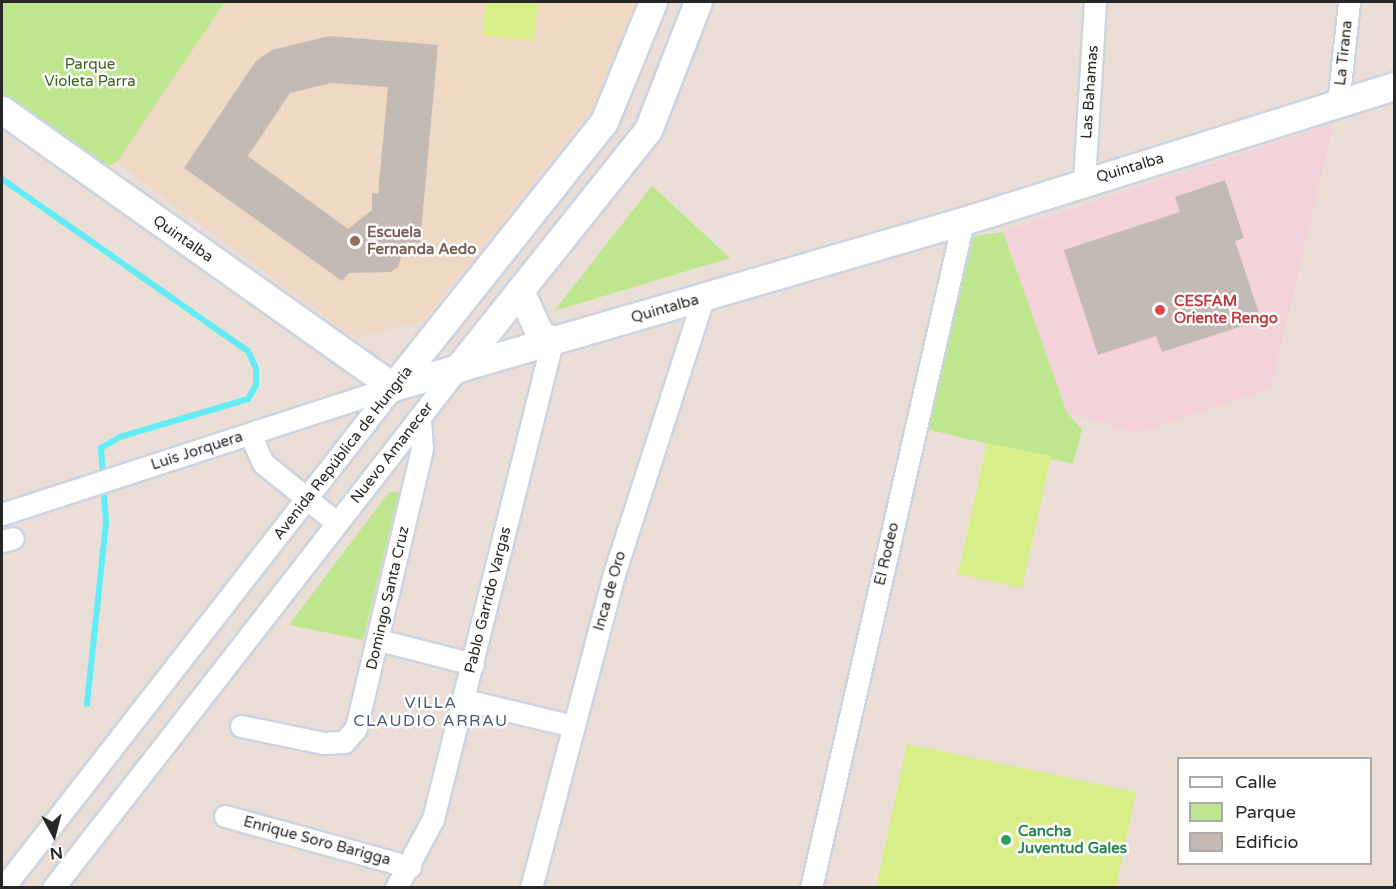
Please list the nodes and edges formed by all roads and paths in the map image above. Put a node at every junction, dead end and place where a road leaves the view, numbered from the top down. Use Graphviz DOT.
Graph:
graph roads {
  1 [pos="654,2"];
  2 [pos="698,2"];
  3 [pos="1095,2"];
  4 [pos="1349,2"];
  5 [pos="1395,86"];
  6 [pos="1338,104"];
  7 [pos="2,110"];
  8 [pos="1084,182"];
  9 [pos="963,221"];
  10 [pos="520,291"];
  11 [pos="703,298"];
  12 [pos="552,340"];
  13 [pos="458,368"];
  14 [pos="393,387"];
  15 [pos="420,417"];
  16 [pos="250,434"];
  17 [pos="306,499"];
  18 [pos="2,514"];
  19 [pos="337,523"];
  20 [pos="380,640"];
  21 [pos="473,664"];
  22 [pos="464,699"];
  23 [pos="241,726"];
  24 [pos="574,726"];
  25 [pos="225,816"];
  26 [pos="410,867"];
  27 [pos="3,888"];
  28 [pos="53,888"];
  29 [pos="396,888"];
  30 [pos="531,888"];
  31 [pos="810,888"];
  1 -- 14 [label="street, Avenida República de Hungría"];
  2 -- 10 [label="street, Nuevo Amanecer"];
  3 -- 8 [label="street, Las Bahamas"];
  4 -- 6 [label="street, La Tirana"];
  5 -- 6 [label="street, Quintalba"];
  6 -- 8 [label="street, Quintalba"];
  7 -- 14 [label="street, Quintalba"];
  8 -- 9 [label="street, Quintalba"];
  9 -- 11 [label="street, Quintalba"];
  9 -- 31 [label="street, El Rodeo"];
  10 -- 12 [label="street"];
  10 -- 13 [label="street, Nuevo Amanecer"];
  11 -- 12 [label="street, Quintalba"];
  11 -- 24 [label="street, Inca de Oro"];
  12 -- 13 [label="street, Quintalba"];
  12 -- 21 [label="street, Pablo Garrido Vargas"];
  13 -- 14 [label="street, Quintalba"];
  13 -- 15 [label="street, Nuevo Amanecer"];
  14 -- 16 [label="street, Luis Jorquera"];
  14 -- 17 [label="street, Avenida República de Hungría"];
  15 -- 19 [label="street, Nuevo Amanecer"];
  15 -- 20 [label="street, Domingo Santa Cruz"];
  16 -- 17 [label="street"];
  16 -- 18 [label="street, Luis Jorquera"];
  17 -- 19 [label="street"];
  17 -- 27 [label="street, Avenida República de Hungría"];
  19 -- 28 [label="street, Nuevo Amanecer"];
  20 -- 21 [label="street"];
  20 -- 23 [label="street, Domingo Santa Cruz"];
  21 -- 22 [label="street, Pablo Garrido Vargas"];
  22 -- 24 [label="street"];
  22 -- 26 [label="street, Pablo Garrido Vargas"];
  24 -- 30 [label="street, Inca de Oro"];
  25 -- 26 [label="street, Enrique Soro Barigga"];
  26 -- 29 [label="street, Pablo Garrido Vargas"];
}
